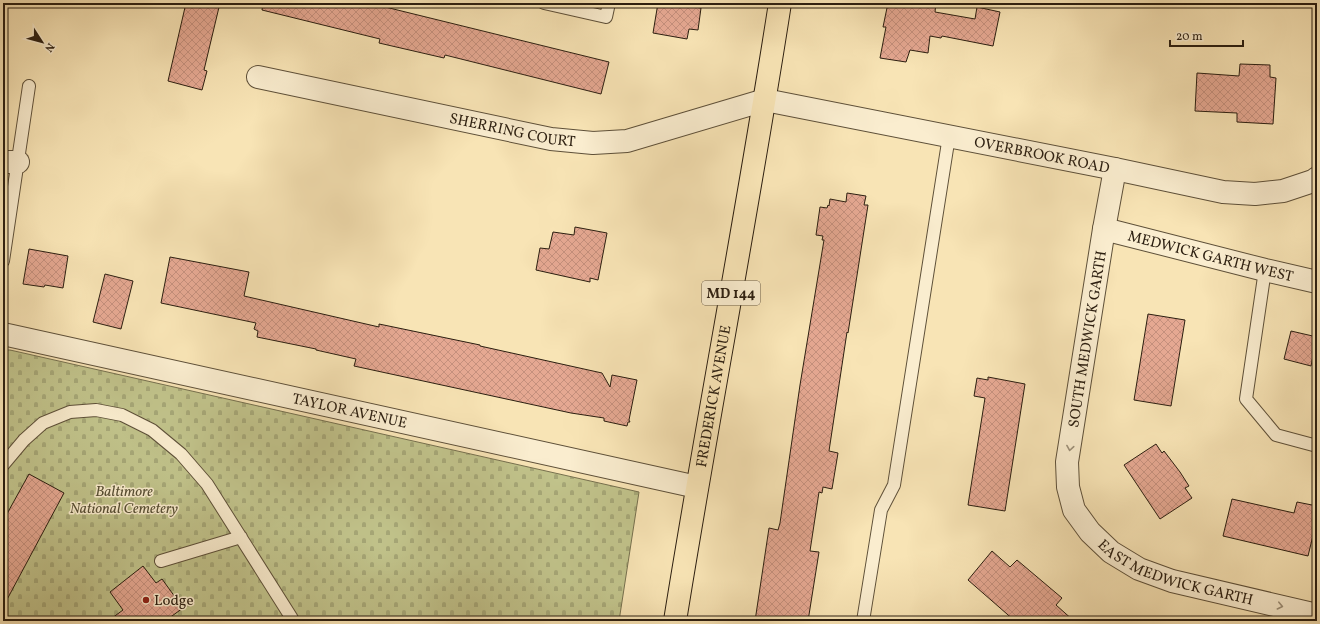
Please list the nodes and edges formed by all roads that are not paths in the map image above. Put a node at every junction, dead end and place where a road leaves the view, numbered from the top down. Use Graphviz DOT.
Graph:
graph roads {
  1 [pos="544,3"];
  2 [pos="609,3"];
  3 [pos="780,3"];
  4 [pos="258,77"];
  5 [pos="29,86"];
  6 [pos="765,100"];
  7 [pos="949,136"];
  8 [pos="10,162"];
  9 [pos="1115,169"];
  10 [pos="1317,178"];
  11 [pos="1104,229"];
  12 [pos="3,261"];
  13 [pos="1265,270"];
  14 [pos="1317,282"];
  15 [pos="3,334"];
  16 [pos="1317,446"];
  17 [pos="3,465"];
  18 [pos="697,487"];
  19 [pos="1074,510"];
  20 [pos="241,537"];
  21 [pos="161,560"];
  22 [pos="1317,615"];
  23 [pos="293,621"];
  24 [pos="675,621"];
  25 [pos="863,621"];
  1 -- 2 [label="lane"];
  3 -- 6 [label="main road, MD 144"];
  4 -- 6 [label="street, SHERRING COURT"];
  5 -- 8 [label="lane"];
  6 -- 7 [label="street, OVERBROOK ROAD"];
  6 -- 18 [label="main road, FREDERICK AVENUE / MD 144"];
  7 -- 9 [label="street, OVERBROOK ROAD"];
  7 -- 25 [label="lane"];
  8 -- 12 [label="lane"];
  9 -- 10 [label="street, OVERBROOK ROAD"];
  9 -- 11 [label="street, SOUTH MEDWICK GARTH"];
  11 -- 13 [label="street, MEDWICK GARTH WEST"];
  11 -- 19 [label="street, SOUTH MEDWICK GARTH, one-way"];
  13 -- 14 [label="street, MEDWICK GARTH WEST"];
  13 -- 16 [label="lane"];
  15 -- 18 [label="street, TAYLOR AVENUE"];
  17 -- 20 [label="lane"];
  18 -- 24 [label="main road, FREDERICK AVENUE / MD 144"];
  19 -- 22 [label="street, EAST MEDWICK GARTH, one-way"];
  20 -- 21 [label="lane"];
  20 -- 23 [label="lane"];
}
